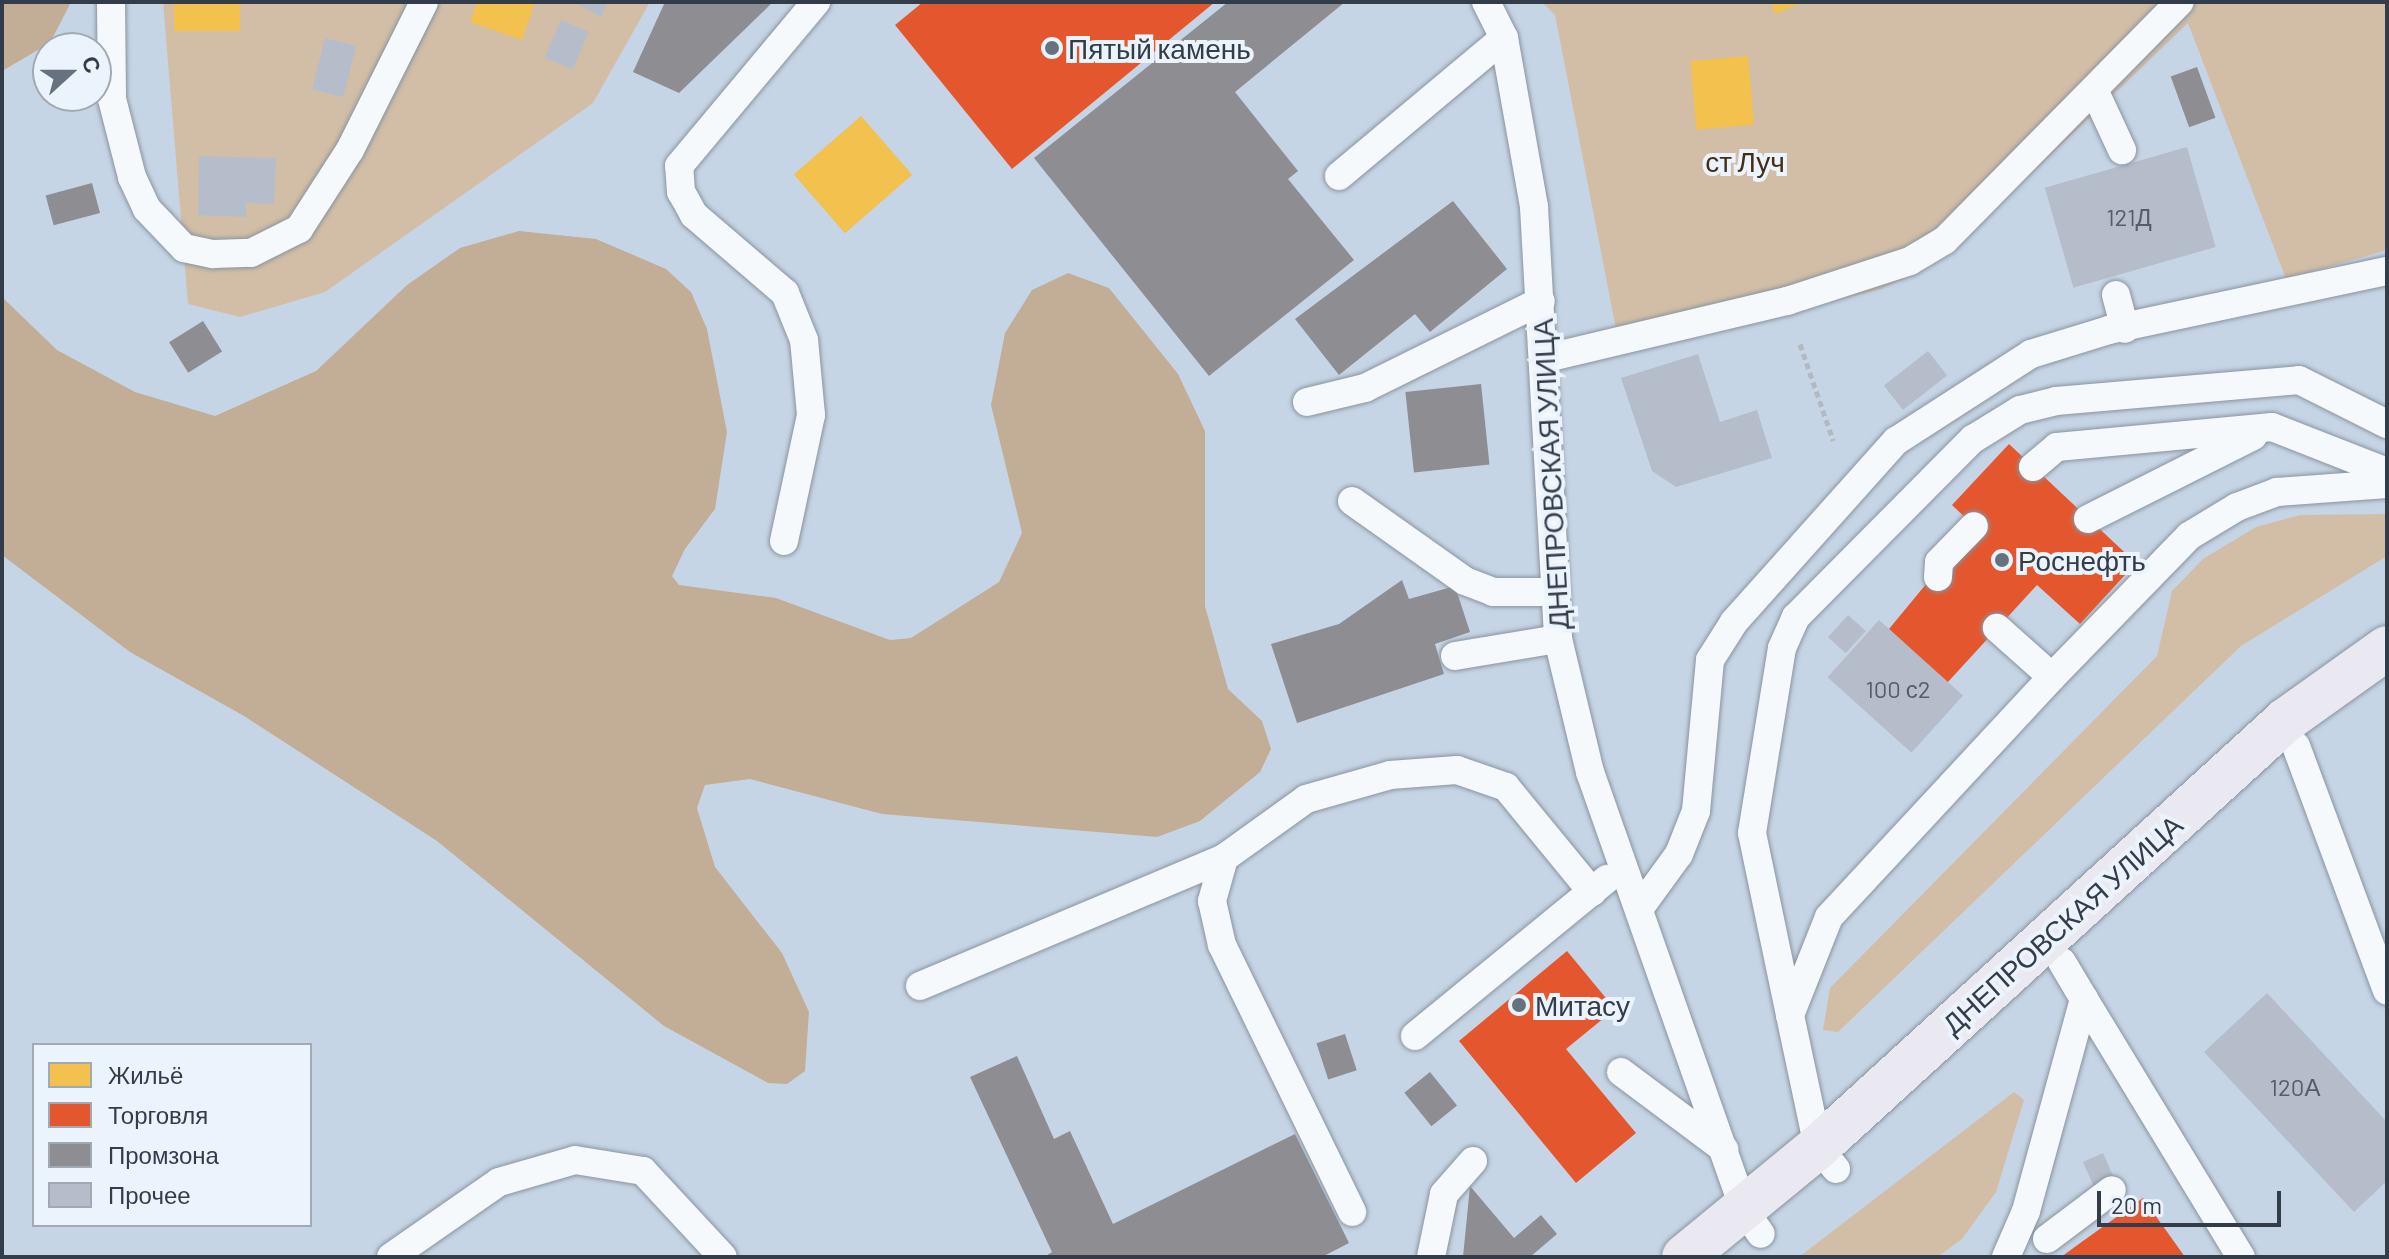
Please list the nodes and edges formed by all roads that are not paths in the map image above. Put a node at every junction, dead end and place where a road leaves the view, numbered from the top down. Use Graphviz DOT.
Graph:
graph roads {
  1 [pos="111,2"];
  2 [pos="424,2"];
  3 [pos="816,2"];
  4 [pos="1486,2"];
  5 [pos="2180,2"];
  6 [pos="1504,38"];
  7 [pos="2096,94"];
  8 [pos="2122,150"];
  9 [pos="1339,176"];
  10 [pos="2387,271"];
  11 [pos="2116,295"];
  12 [pos="1541,301"];
  13 [pos="2125,329"];
  14 [pos="1547,358"];
  15 [pos="1307,402"];
  16 [pos="2387,424"];
  17 [pos="2272,427"];
  18 [pos="2033,467"];
  19 [pos="2387,472"];
  20 [pos="2387,484"];
  21 [pos="1352,501"];
  22 [pos="2088,519"];
  23 [pos="1974,526"];
  24 [pos="784,541"];
  25 [pos="1938,577"];
  26 [pos="1550,592"];
  27 [pos="1997,628"];
  28 [pos="1558,639"];
  29 [pos="2387,648"];
  30 [pos="1455,656"];
  31 [pos="2052,677"];
  32 [pos="2387,678"];
  33 [pos="2296,746"];
  34 [pos="1224,858"];
  35 [pos="1623,866"];
  36 [pos="1592,892"];
  37 [pos="1639,909"];
  38 [pos="2062,962"];
  39 [pos="920,986"];
  40 [pos="2387,991"];
  41 [pos="2084,999"];
  42 [pos="1790,1015"];
  43 [pos="1415,1036"];
  44 [pos="1621,1072"];
  45 [pos="1724,1149"];
  46 [pos="1827,1158"];
  47 [pos="1473,1161"];
  48 [pos="2112,1190"];
  49 [pos="2026,1211"];
  50 [pos="1352,1212"];
  51 [pos="1745,1234"];
  52 [pos="2053,1251"];
  53 [pos="391,1257"];
  54 [pos="723,1257"];
  55 [pos="1431,1257"];
  56 [pos="1684,1257"];
  57 [pos="2006,1257"];
  58 [pos="2241,1257"];
  1 -- 2 [label="lane"];
  3 -- 24 [label="lane"];
  4 -- 6 [label="lane, ДНЕПРОВСКАЯ УЛИЦА"];
  5 -- 7 [label="lane"];
  6 -- 9 [label="lane"];
  6 -- 12 [label="lane, ДНЕПРОВСКАЯ УЛИЦА"];
  7 -- 8 [label="lane"];
  7 -- 14 [label="lane"];
  10 -- 13 [label="lane"];
  11 -- 13 [label="lane"];
  12 -- 14 [label="lane, ДНЕПРОВСКАЯ УЛИЦА"];
  12 -- 15 [label="lane"];
  13 -- 37 [label="lane"];
  14 -- 26 [label="lane, ДНЕПРОВСКАЯ УЛИЦА"];
  16 -- 42 [label="lane"];
  17 -- 18 [label="lane"];
  17 -- 19 [label="lane"];
  17 -- 22 [label="lane"];
  20 -- 31 [label="lane"];
  21 -- 26 [label="lane"];
  23 -- 25 [label="lane"];
  26 -- 28 [label="lane, ДНЕПРОВСКАЯ УЛИЦА"];
  27 -- 31 [label="lane"];
  28 -- 30 [label="lane"];
  28 -- 35 [label="lane, ДНЕПРОВСКАЯ УЛИЦА"];
  29 -- 46 [label="main road, ДНЕПРОВСКАЯ УЛИЦА"];
  31 -- 42 [label="lane"];
  32 -- 33 [label="main road, ДНЕПРОВСКАЯ УЛИЦА"];
  33 -- 38 [label="main road, ДНЕПРОВСКАЯ УЛИЦА"];
  33 -- 40 [label="lane"];
  34 -- 36 [label="lane"];
  34 -- 39 [label="lane"];
  34 -- 50 [label="lane"];
  35 -- 36 [label="lane"];
  35 -- 37 [label="lane, ДНЕПРОВСКАЯ УЛИЦА"];
  36 -- 43 [label="lane"];
  37 -- 45 [label="lane, ДНЕПРОВСКАЯ УЛИЦА"];
  38 -- 41 [label="lane"];
  38 -- 46 [label="main road, ДНЕПРОВСКАЯ УЛИЦА"];
  41 -- 49 [label="lane"];
  41 -- 58 [label="lane"];
  42 -- 46 [label="lane"];
  44 -- 45 [label="lane"];
  45 -- 51 [label="lane, ДНЕПРОВСКАЯ УЛИЦА"];
  46 -- 51 [label="main road, ДНЕПРОВСКАЯ УЛИЦА"];
  47 -- 55 [label="lane"];
  48 -- 52 [label="lane"];
  49 -- 52 [label="lane"];
  49 -- 57 [label="lane"];
  51 -- 56 [label="main road, ДНЕПРОВСКАЯ УЛИЦА"];
  53 -- 54 [label="lane"];
}
